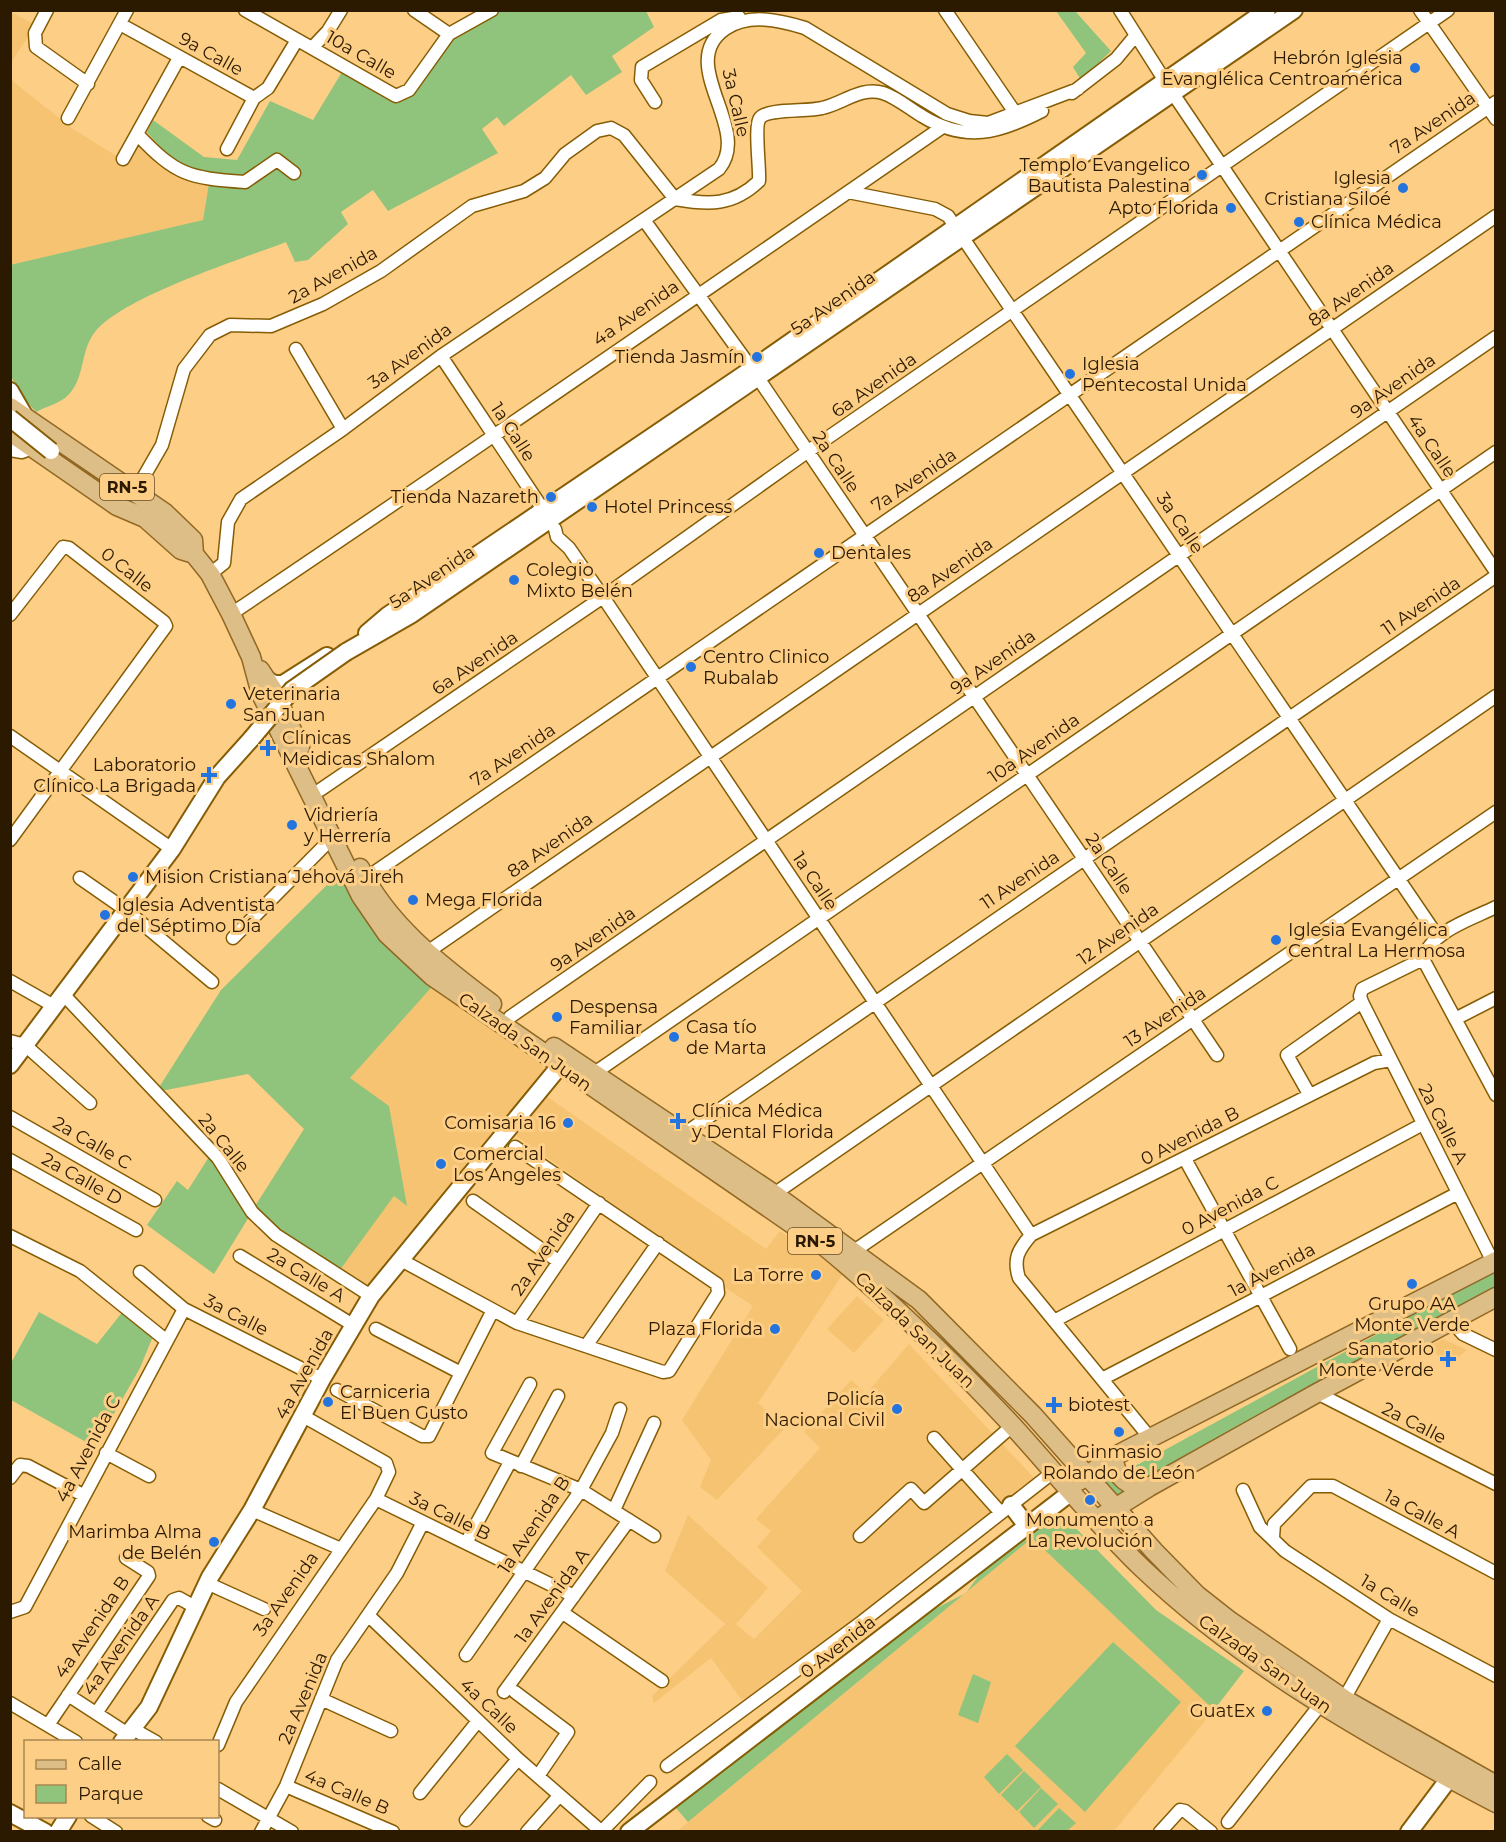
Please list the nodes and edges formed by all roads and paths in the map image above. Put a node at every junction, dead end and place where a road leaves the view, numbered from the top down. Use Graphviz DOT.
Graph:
graph roads {
  1 [pos="47,10"];
  2 [pos="127,10"];
  3 [pos="341,10"];
  4 [pos="414,10"];
  5 [pos="492,10"];
  6 [pos="945,10"];
  7 [pos="1120,10"];
  8 [pos="1267,10"];
  9 [pos="1294,10"];
  10 [pos="1420,10"];
  11 [pos="1448,10"];
  12 [pos="250,12"];
  13 [pos="757,19"];
  14 [pos="1429,23"];
  15 [pos="120,24"];
  16 [pos="449,34"];
  17 [pos="1136,35"];
  18 [pos="297,40"];
  19 [pos="312,48"];
  20 [pos="179,58"];
  21 [pos="88,84"];
  22 [pos="1169,86"];
  23 [pos="1078,89"];
  24 [pos="254,98"];
  25 [pos="655,102"];
  26 [pos="1492,105"];
  27 [pos="1016,114"];
  28 [pos="68,118"];
  29 [pos="1496,119"];
  30 [pos="941,128"];
  31 [pos="137,134"];
  32 [pos="227,149"];
  33 [pos="123,159"];
  34 [pos="1223,166"];
  35 [pos="294,173"];
  36 [pos="848,192"];
  37 [pos="675,200"];
  38 [pos="1496,216"];
  39 [pos="644,220"];
  40 [pos="959,231"];
  41 [pos="1280,250"];
  42 [pos="696,294"];
  43 [pos="1014,309"];
  44 [pos="1332,329"];
  45 [pos="1496,337"];
  46 [pos="296,349"];
  47 [pos="441,356"];
  48 [pos="754,374"];
  49 [pos="10,391"];
  50 [pos="1071,394"];
  51 [pos="1388,411"];
  52 [pos="26,421"];
  53 [pos="343,429"];
  54 [pos="10,432"];
  55 [pos="495,436"];
  56 [pos="22,447"];
  57 [pos="807,452"];
  58 [pos="1496,452"];
  59 [pos="1124,472"];
  60 [pos="1440,490"];
  61 [pos="135,492"];
  62 [pos="131,511"];
  63 [pos="549,520"];
  64 [pos="864,536"];
  65 [pos="194,554"];
  66 [pos="1180,555"];
  67 [pos="210,574"];
  68 [pos="1496,574"];
  69 [pos="603,597"];
  70 [pos="231,614"];
  71 [pos="918,614"];
  72 [pos="10,615"];
  73 [pos="391,621"];
  74 [pos="1233,633"];
  75 [pos="251,657"];
  76 [pos="657,678"];
  77 [pos="267,680"];
  78 [pos="1496,696"];
  79 [pos="974,697"];
  80 [pos="284,712"];
  81 [pos="1289,717"];
  82 [pos="10,736"];
  83 [pos="710,757"];
  84 [pos="60,771"];
  85 [pos="1027,775"];
  86 [pos="320,790"];
  87 [pos="1345,800"];
  88 [pos="1496,812"];
  89 [pos="331,839"];
  90 [pos="10,840"];
  91 [pos="766,841"];
  92 [pos="172,849"];
  93 [pos="1083,859"];
  94 [pos="80,878"];
  95 [pos="1399,879"];
  96 [pos="364,889"];
  97 [pos="1496,907"];
  98 [pos="126,910"];
  99 [pos="818,919"];
  100 [pos="1438,937"];
  101 [pos="233,938"];
  102 [pos="1139,941"];
  103 [pos="426,953"];
  104 [pos="1423,959"];
  105 [pos="10,981"];
  106 [pos="212,982"];
  107 [pos="1496,998"];
  108 [pos="58,1000"];
  109 [pos="874,1002"];
  110 [pos="1362,1002"];
  111 [pos="510,1017"];
  112 [pos="1193,1019"];
  113 [pos="1455,1019"];
  114 [pos="18,1043"];
  115 [pos="1217,1055"];
  116 [pos="1391,1060"];
  117 [pos="564,1061"];
  118 [pos="10,1065"];
  119 [pos="590,1080"];
  120 [pos="930,1085"];
  121 [pos="1494,1090"];
  122 [pos="1309,1094"];
  123 [pos="90,1103"];
  124 [pos="10,1117"];
  125 [pos="1423,1124"];
  126 [pos="684,1134"];
  127 [pos="514,1147"];
  128 [pos="1185,1159"];
  129 [pos="10,1160"];
  130 [pos="982,1163"];
  131 [pos="1458,1193"];
  132 [pos="155,1200"];
  133 [pos="770,1200"];
  134 [pos="472,1201"];
  135 [pos="599,1203"];
  136 [pos="136,1230"];
  137 [pos="1223,1230"];
  138 [pos="1031,1235"];
  139 [pos="10,1236"];
  140 [pos="658,1243"];
  141 [pos="854,1251"];
  142 [pos="240,1257"];
  143 [pos="401,1260"];
  144 [pos="558,1261"];
  145 [pos="1494,1261"];
  146 [pos="140,1272"];
  147 [pos="862,1279"];
  148 [pos="371,1296"];
  149 [pos="1260,1297"];
  150 [pos="1496,1297"];
  151 [pos="919,1300"];
  152 [pos="184,1309"];
  153 [pos="493,1310"];
  154 [pos="1451,1320"];
  155 [pos="1054,1321"];
  156 [pos="517,1323"];
  157 [pos="353,1325"];
  158 [pos="376,1329"];
  159 [pos="167,1341"];
  160 [pos="586,1346"];
  161 [pos="1290,1349"];
  162 [pos="1496,1350"];
  163 [pos="461,1373"];
  164 [pos="322,1378"];
  165 [pos="1102,1379"];
  166 [pos="530,1384"];
  167 [pos="337,1390"];
  168 [pos="1317,1393"];
  169 [pos="558,1396"];
  170 [pos="620,1409"];
  171 [pos="303,1416"];
  172 [pos="654,1423"];
  173 [pos="1012,1426"];
  174 [pos="934,1438"];
  175 [pos="1150,1439"];
  176 [pos="106,1453"];
  177 [pos="1113,1457"];
  178 [pos="516,1464"];
  179 [pos="961,1470"];
  180 [pos="1052,1473"];
  181 [pos="1086,1474"];
  182 [pos="149,1476"];
  183 [pos="10,1478"];
  184 [pos="1496,1484"];
  185 [pos="1149,1487"];
  186 [pos="581,1490"];
  187 [pos="1243,1490"];
  188 [pos="1070,1493"];
  189 [pos="83,1495"];
  190 [pos="376,1499"];
  191 [pos="1113,1508"];
  192 [pos="1006,1509"];
  193 [pos="252,1510"];
  194 [pos="614,1510"];
  195 [pos="629,1520"];
  196 [pos="423,1522"];
  197 [pos="1095,1522"];
  198 [pos="1027,1526"];
  199 [pos="654,1536"];
  200 [pos="860,1536"];
  201 [pos="1273,1537"];
  202 [pos="466,1543"];
  203 [pos="341,1549"];
  204 [pos="126,1558"];
  205 [pos="525,1572"];
  206 [pos="1496,1573"];
  207 [pos="209,1584"];
  208 [pos="574,1596"];
  209 [pos="195,1607"];
  210 [pos="264,1609"];
  211 [pos="10,1612"];
  212 [pos="563,1613"];
  213 [pos="369,1616"];
  214 [pos="1389,1619"];
  215 [pos="466,1655"];
  216 [pos="1496,1676"];
  217 [pos="662,1681"];
  218 [pos="68,1695"];
  219 [pos="1344,1699"];
  220 [pos="321,1700"];
  221 [pos="10,1703"];
  222 [pos="1320,1705"];
  223 [pos="96,1712"];
  224 [pos="478,1722"];
  225 [pos="48,1725"];
  226 [pos="391,1731"];
  227 [pos="128,1735"];
  228 [pos="73,1740"];
  229 [pos="148,1740"];
  230 [pos="219,1743"];
  231 [pos="518,1759"];
  232 [pos="667,1766"];
  233 [pos="1454,1772"];
  234 [pos="537,1776"];
  235 [pos="650,1782"];
  236 [pos="1496,1785"];
  237 [pos="286,1786"];
  238 [pos="219,1790"];
  239 [pos="420,1793"];
  240 [pos="559,1796"];
  241 [pos="1496,1803"];
  242 [pos="10,1813"];
  243 [pos="67,1818"];
  244 [pos="94,1818"];
  245 [pos="269,1819"];
  246 [pos="466,1820"];
  247 [pos="1228,1822"];
  248 [pos="589,1826"];
  249 [pos="602,1831"];
  250 [pos="45,1832"];
  251 [pos="58,1832"];
  252 [pos="116,1832"];
  253 [pos="261,1832"];
  254 [pos="292,1832"];
  255 [pos="393,1832"];
  256 [pos="526,1832"];
  257 [pos="629,1832"];
  258 [pos="1160,1832"];
  259 [pos="1211,1832"];
  260 [pos="1409,1832"];
  1 -- 21 [label="street"];
  2 -- 15 [label="street"];
  3 -- 19 [label="street"];
  4 -- 16 [label="street"];
  5 -- 16 [label="street"];
  6 -- 27 [label="street"];
  7 -- 17 [label="street, 4a Calle"];
  8 -- 22 [label="main road, 5a Avenida"];
  9 -- 22 [label="main road, 5a Avenida"];
  10 -- 14 [label="street"];
  11 -- 14 [label="street, 6a Avenida"];
  12 -- 18 [label="street, 10a Calle"];
  13 -- 25 [label="street"];
  13 -- 27 [label="street, 3a Calle"];
  13 -- 37 [label="street, 3a Calle"];
  14 -- 26 [label="street"];
  14 -- 34 [label="street, 6a Avenida"];
  15 -- 20 [label="street, 9a Calle"];
  15 -- 21 [label="street"];
  16 -- 19 [label="street, 10a Calle"];
  17 -- 22 [label="street, 4a Calle"];
  17 -- 23 [label="street"];
  18 -- 19 [label="street, 10a Calle"];
  18 -- 24 [label="street"];
  20 -- 24 [label="street, 9a Calle"];
  20 -- 31 [label="street"];
  21 -- 28 [label="street"];
  22 -- 34 [label="street, 4a Calle"];
  22 -- 40 [label="main road, 5a Avenida"];
  23 -- 27 [label="street"];
  23 -- 30 [label="street"];
  24 -- 32 [label="street"];
  26 -- 29 [label="street"];
  26 -- 41 [label="street, 7a Avenida"];
  30 -- 36 [label="street, 4a Avenida"];
  30 -- 37 [label="street"];
  31 -- 33 [label="street"];
  31 -- 35 [label="street"];
  34 -- 41 [label="street, 4a Calle"];
  34 -- 43 [label="street, 6a Avenida"];
  36 -- 40 [label="street, 3a Calle"];
  36 -- 42 [label="street, 4a Avenida"];
  37 -- 39 [label="street, 3a Avenida"];
  37 -- 61 [label="street, 2a Avenida"];
  38 -- 44 [label="street, 8a Avenida"];
  39 -- 42 [label="street, 2a Calle"];
  39 -- 47 [label="street, 3a Avenida"];
  40 -- 43 [label="street, 3a Calle"];
  40 -- 48 [label="main road, 5a Avenida"];
  41 -- 44 [label="street, 4a Calle"];
  41 -- 50 [label="street, 7a Avenida"];
  42 -- 48 [label="street, 2a Calle"];
  42 -- 55 [label="street, 4a Avenida"];
  43 -- 50 [label="street, 3a Calle"];
  43 -- 57 [label="street, 6a Avenida"];
  44 -- 51 [label="street, 4a Calle"];
  44 -- 59 [label="street, 8a Avenida"];
  45 -- 51 [label="street, 9a Avenida"];
  46 -- 53 [label="street"];
  47 -- 53 [label="street, 3a Avenida"];
  47 -- 55 [label="street, 1a Calle"];
  48 -- 57 [label="street, 2a Calle"];
  48 -- 63 [label="main road, 5a Avenida"];
  49 -- 52 [label="main road"];
  50 -- 59 [label="street, 3a Calle"];
  50 -- 64 [label="street, 7a Avenida"];
  51 -- 60 [label="street, 4a Calle"];
  51 -- 66 [label="street, 9a Avenida"];
  52 -- 56 [label="main road"];
  52 -- 61 [label="main road, Calzada San Juan / RN-5"];
  52 -- 62 [label="main road, bridge"];
  53 -- 67 [label="street, 3a Avenida"];
  54 -- 56 [label="main road, Calzada San Juan / RN-5"];
  55 -- 63 [label="street, 1a Calle"];
  55 -- 70 [label="street, 4a Avenida"];
  56 -- 62 [label="main road, Calzada San Juan / RN-5"];
  57 -- 64 [label="street, 2a Calle"];
  57 -- 69 [label="street, 6a Avenida"];
  58 -- 60 [label="street, 10a Avenida"];
  59 -- 66 [label="street, 3a Calle"];
  59 -- 71 [label="street, 8a Avenida"];
  60 -- 68 [label="street, 4a Calle"];
  60 -- 74 [label="street, 10a Avenida"];
  61 -- 65 [label="main road, Calzada San Juan / RN-5"];
  62 -- 65 [label="main road, Calzada San Juan / RN-5"];
  63 -- 69 [label="street, 1a Calle"];
  63 -- 73 [label="main road, 5a Avenida"];
  64 -- 71 [label="street, 2a Calle"];
  64 -- 76 [label="street, 7a Avenida"];
  65 -- 67 [label="main road, Calzada San Juan / RN-5"];
  66 -- 74 [label="street, 3a Calle"];
  66 -- 79 [label="street, 9a Avenida"];
  67 -- 70 [label="main road, Calzada San Juan / RN-5"];
  68 -- 81 [label="street, 11 Avenida"];
  69 -- 76 [label="street, 1a Calle"];
  69 -- 86 [label="street, 6a Avenida"];
  70 -- 75 [label="main road, Calzada San Juan / RN-5"];
  71 -- 79 [label="street, 2a Calle"];
  71 -- 83 [label="street, 8a Avenida"];
  72 -- 84 [label="street, 0 Calle"];
  73 -- 77 [label="main road, 5a Avenida"];
  73 -- 80 [label="main road, 5a Avenida"];
  73 -- 92 [label="main road, 5a Avenida, bridge"];
  74 -- 81 [label="street, 3a Calle"];
  74 -- 85 [label="street, 10a Avenida"];
  75 -- 77 [label="main road, Calzada San Juan / RN-5"];
  75 -- 89 [label="main road, Calzada San Juan / RN-5"];
  76 -- 83 [label="street, 1a Calle"];
  76 -- 96 [label="street, 7a Avenida"];
  77 -- 80 [label="main road, Calzada San Juan / RN-5"];
  78 -- 87 [label="street, 12 Avenida"];
  79 -- 85 [label="street, 2a Calle"];
  79 -- 91 [label="street, 9a Avenida"];
  80 -- 86 [label="main road, Calzada San Juan / RN-5"];
  81 -- 87 [label="street, 3a Calle"];
  81 -- 93 [label="street, 11 Avenida"];
  82 -- 84 [label="street"];
  83 -- 91 [label="street, 1a Calle"];
  83 -- 103 [label="street, 8a Avenida"];
  84 -- 90 [label="street"];
  84 -- 92 [label="street"];
  85 -- 93 [label="street, 2a Calle"];
  85 -- 99 [label="street, 10a Avenida"];
  86 -- 96 [label="main road, Calzada San Juan / RN-5"];
  87 -- 95 [label="street, 3a Calle"];
  87 -- 102 [label="street, 12 Avenida"];
  88 -- 95 [label="street, 13 Avenida"];
  89 -- 96 [label="main road, Calzada San Juan / RN-5"];
  89 -- 101 [label="street"];
  91 -- 99 [label="street, 1a Calle"];
  91 -- 111 [label="street, 9a Avenida"];
  92 -- 98 [label="main road, 5a Avenida"];
  93 -- 102 [label="street, 2a Calle"];
  93 -- 109 [label="street, 11 Avenida"];
  94 -- 98 [label="street"];
  95 -- 100 [label="street, 3a Calle"];
  95 -- 112 [label="street, 13 Avenida"];
  96 -- 103 [label="main road, Calzada San Juan / RN-5"];
  96 -- 117 [label="main road, Calzada San Juan / RN-5"];
  97 -- 100 [label="street"];
  98 -- 106 [label="street"];
  98 -- 108 [label="main road, 5a Avenida"];
  99 -- 109 [label="street, 1a Calle"];
  99 -- 119 [label="street, 10a Avenida"];
  100 -- 104 [label="street"];
  102 -- 112 [label="street, 2a Calle"];
  102 -- 120 [label="street, 12 Avenida"];
  103 -- 111 [label="main road, Calzada San Juan / RN-5"];
  104 -- 110 [label="street"];
  104 -- 113 [label="street"];
  105 -- 108 [label="street"];
  107 -- 113 [label="street"];
  108 -- 114 [label="main road, 5a Avenida"];
  108 -- 148 [label="street, 2a Calle"];
  109 -- 120 [label="street, 1a Calle"];
  109 -- 126 [label="street, 11 Avenida"];
  110 -- 116 [label="street, 2a Calle A"];
  110 -- 122 [label="street"];
  111 -- 117 [label="main road, Calzada San Juan / RN-5"];
  112 -- 115 [label="street, 2a Calle"];
  112 -- 130 [label="street, 13 Avenida"];
  113 -- 121 [label="street"];
  114 -- 118 [label="main road, 5a Avenida"];
  114 -- 123 [label="street"];
  116 -- 122 [label="street, 0 Avenida B"];
  116 -- 125 [label="street, 2a Calle A"];
  117 -- 119 [label="main road, Calzada San Juan / RN-5"];
  117 -- 143 [label="main road, 4a Avenida"];
  119 -- 126 [label="main road, Calzada San Juan / RN-5"];
  119 -- 133 [label="main road, Calzada San Juan / RN-5"];
  120 -- 130 [label="street, 1a Calle"];
  120 -- 133 [label="street, 12 Avenida"];
  122 -- 128 [label="street, 0 Avenida B"];
  124 -- 132 [label="street, 2a Calle C"];
  125 -- 131 [label="street, 2a Calle A"];
  125 -- 137 [label="street, 0 Avenida C"];
  126 -- 133 [label="main road, Calzada San Juan / RN-5"];
  127 -- 135 [label="street"];
  128 -- 137 [label="street"];
  128 -- 138 [label="street, 0 Avenida B"];
  129 -- 136 [label="street, 2a Calle D"];
  130 -- 138 [label="street, 1a Calle"];
  130 -- 141 [label="street, 13 Avenida"];
  131 -- 145 [label="street, 2a Calle A"];
  131 -- 149 [label="street, 1a Avenida"];
  133 -- 141 [label="main road, Calzada San Juan / RN-5"];
  133 -- 147 [label="main road, Calzada San Juan / RN-5"];
  134 -- 144 [label="street"];
  135 -- 140 [label="street"];
  135 -- 144 [label="street, 2a Avenida"];
  137 -- 149 [label="street"];
  137 -- 155 [label="street, 0 Avenida C"];
  138 -- 155 [label="street, 0 Avenida B"];
  139 -- 159 [label="street"];
  140 -- 160 [label="street"];
  140 -- 160 [label="street"];
  141 -- 151 [label="main road, Calzada San Juan / RN-5"];
  142 -- 157 [label="street, 2a Calle A"];
  143 -- 148 [label="main road, 4a Avenida"];
  143 -- 153 [label="street"];
  144 -- 156 [label="street, 2a Avenida"];
  145 -- 175 [label="main road"];
  146 -- 152 [label="street, 3a Calle"];
  147 -- 151 [label="main road"];
  147 -- 173 [label="main road, Calzada San Juan / RN-5"];
  148 -- 157 [label="main road, 4a Avenida"];
  149 -- 161 [label="street"];
  149 -- 165 [label="street, 1a Avenida"];
  150 -- 154 [label="main road"];
  151 -- 181 [label="main road, Calzada San Juan / RN-5"];
  152 -- 159 [label="street, 4a Avenida C"];
  152 -- 164 [label="street, 3a Calle"];
  153 -- 156 [label="street"];
  153 -- 163 [label="street"];
  154 -- 162 [label="street"];
  154 -- 168 [label="main road"];
  155 -- 165 [label="street"];
  156 -- 160 [label="street"];
  157 -- 164 [label="main road, 4a Avenida"];
  158 -- 163 [label="street"];
  159 -- 176 [label="street, 4a Avenida C"];
  163 -- 167 [label="street"];
  164 -- 171 [label="main road, 4a Avenida"];
  165 -- 175 [label="street"];
  166 -- 178 [label="street"];
  168 -- 184 [label="street, 2a Calle"];
  168 -- 185 [label="main road"];
  169 -- 178 [label="street"];
  170 -- 186 [label="street, 1a Avenida B"];
  171 -- 190 [label="street, 3a Avenida"];
  171 -- 193 [label="main road, 4a Avenida"];
  172 -- 194 [label="street"];
  173 -- 179 [label="street"];
  173 -- 180 [label="main road, Calzada San Juan / RN-5"];
  174 -- 179 [label="street"];
  175 -- 177 [label="main road"];
  176 -- 182 [label="street"];
  176 -- 189 [label="street, 4a Avenida C"];
  177 -- 181 [label="main road"];
  177 -- 185 [label="main road"];
  178 -- 186 [label="street"];
  178 -- 202 [label="street"];
  179 -- 192 [label="street"];
  179 -- 200 [label="street"];
  180 -- 188 [label="main road, Calzada San Juan / RN-5"];
  180 -- 192 [label="street"];
  181 -- 188 [label="main road"];
  181 -- 191 [label="main road, Calzada San Juan / RN-5"];
  183 -- 189 [label="street"];
  185 -- 191 [label="main road"];
  186 -- 194 [label="street"];
  186 -- 205 [label="street, 1a Avenida B"];
  187 -- 201 [label="street, 1a Calle"];
  188 -- 197 [label="main road, Calzada San Juan / RN-5"];
  188 -- 198 [label="main road, 0 Avenida"];
  189 -- 211 [label="street, 4a Avenida C"];
  190 -- 196 [label="street, 3a Calle B"];
  190 -- 203 [label="street, 3a Avenida"];
  191 -- 197 [label="main road"];
  191 -- 219 [label="main road, Calzada San Juan / RN-5"];
  192 -- 198 [label="main road"];
  192 -- 232 [label="street"];
  193 -- 203 [label="street"];
  193 -- 207 [label="main road, 4a Avenida"];
  194 -- 195 [label="street"];
  195 -- 199 [label="street"];
  195 -- 208 [label="street, 1a Avenida A"];
  196 -- 202 [label="street, 3a Calle B"];
  196 -- 213 [label="street, 2a Avenida"];
  197 -- 222 [label="main road, Calzada San Juan / RN-5"];
  198 -- 257 [label="main road, 0 Avenida"];
  201 -- 206 [label="street, 1a Calle A"];
  201 -- 214 [label="street, 1a Calle"];
  202 -- 205 [label="street, 3a Calle B"];
  203 -- 230 [label="street, 3a Avenida"];
  204 -- 218 [label="street, 4a Avenida B"];
  205 -- 208 [label="street, 3a Calle B"];
  205 -- 215 [label="street, 1a Avenida B"];
  207 -- 209 [label="main road, 4a Avenida"];
  207 -- 210 [label="street"];
  208 -- 212 [label="street, 1a Avenida A"];
  209 -- 223 [label="street, 4a Avenida A"];
  209 -- 227 [label="main road, 4a Avenida"];
  212 -- 217 [label="street"];
  212 -- 234 [label="street, 1a Avenida A"];
  213 -- 220 [label="street, 2a Avenida"];
  213 -- 224 [label="street, 4a Calle"];
  214 -- 216 [label="street, 1a Calle"];
  214 -- 219 [label="street"];
  218 -- 223 [label="street"];
  218 -- 225 [label="street, 4a Avenida B"];
  219 -- 233 [label="main road, Calzada San Juan / RN-5"];
  220 -- 226 [label="street"];
  220 -- 237 [label="street, 2a Avenida"];
  221 -- 225 [label="street"];
  222 -- 233 [label="main road, Calzada San Juan / RN-5"];
  222 -- 247 [label="street"];
  223 -- 227 [label="street"];
  224 -- 231 [label="street, 4a Calle"];
  224 -- 239 [label="street"];
  225 -- 228 [label="street"];
  227 -- 229 [label="street"];
  231 -- 234 [label="street, 4a Calle"];
  231 -- 246 [label="street"];
  233 -- 236 [label="main road, Calzada San Juan / RN-5"];
  233 -- 241 [label="main road, Calzada San Juan / RN-5"];
  233 -- 260 [label="main road"];
  234 -- 240 [label="street, 4a Calle"];
  235 -- 249 [label="street"];
  237 -- 245 [label="street, 2a Avenida"];
  237 -- 255 [label="street, 4a Calle B"];
  238 -- 245 [label="street"];
  240 -- 248 [label="street, 4a Calle"];
  240 -- 256 [label="street"];
  242 -- 250 [label="main road"];
  243 -- 251 [label="main road"];
  244 -- 252 [label="street"];
  245 -- 253 [label="street, 2a Avenida"];
  245 -- 254 [label="street"];
  248 -- 249 [label="street, 4a Calle"];
  258 -- 259 [label="street"];
}
